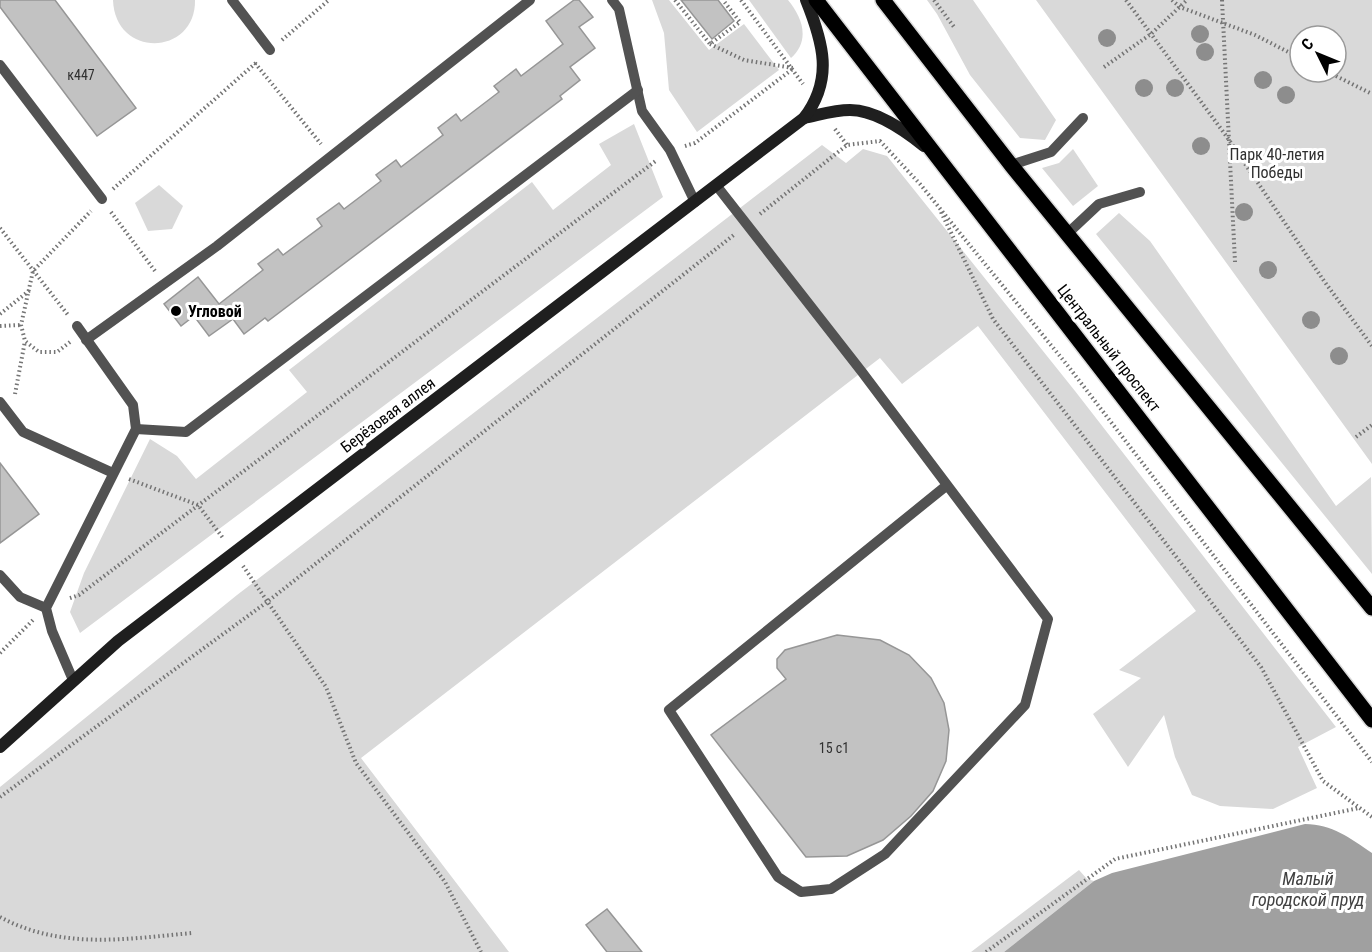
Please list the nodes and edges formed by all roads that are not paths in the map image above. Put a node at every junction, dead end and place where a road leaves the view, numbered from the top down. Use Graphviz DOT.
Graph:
graph roads {
  1 [pos="232,0"];
  2 [pos="530,0"];
  3 [pos="612,0"];
  4 [pos="806,0"];
  5 [pos="816,0"];
  6 [pos="883,0"];
  7 [pos="270,50"];
  8 [pos="0,65"];
  9 [pos="638,90"];
  10 [pos="804,118"];
  11 [pos="1083,118"];
  12 [pos="946,165"];
  13 [pos="1011,165"];
  14 [pos="716,185"];
  15 [pos="1140,192"];
  16 [pos="102,199"];
  17 [pos="695,202"];
  18 [pos="1067,234"];
  19 [pos="76,326"];
  20 [pos="86,340"];
  21 [pos="0,402"];
  22 [pos="136,429"];
  23 [pos="113,473"];
  24 [pos="946,486"];
  25 [pos="0,575"];
  26 [pos="46,608"];
  27 [pos="1372,608"];
  28 [pos="73,680"];
  29 [pos="1372,720"];
  30 [pos="0,747"];
  1 -- 7 [label="lane"];
  2 -- 20 [label="lane"];
  3 -- 9 [label="lane"];
  4 -- 10 [label="street"];
  5 -- 12 [label="main road, Центральный проспект"];
  6 -- 13 [label="main road"];
  8 -- 16 [label="lane"];
  9 -- 17 [label="lane"];
  9 -- 22 [label="lane"];
  10 -- 12 [label="street"];
  10 -- 14 [label="street, Берёзовая аллея"];
  11 -- 13 [label="lane"];
  12 -- 29 [label="main road, Центральный проспект"];
  13 -- 18 [label="main road"];
  14 -- 17 [label="street, Берёзовая аллея"];
  14 -- 24 [label="lane"];
  15 -- 18 [label="lane"];
  17 -- 28 [label="street, Берёзовая аллея"];
  18 -- 27 [label="main road"];
  19 -- 20 [label="lane"];
  20 -- 22 [label="lane"];
  21 -- 23 [label="lane"];
  22 -- 23 [label="lane"];
  23 -- 26 [label="lane"];
  24 -- 24 [label="lane"];
  25 -- 26 [label="lane"];
  26 -- 28 [label="lane"];
  28 -- 30 [label="street, Берёзовая аллея"];
}
